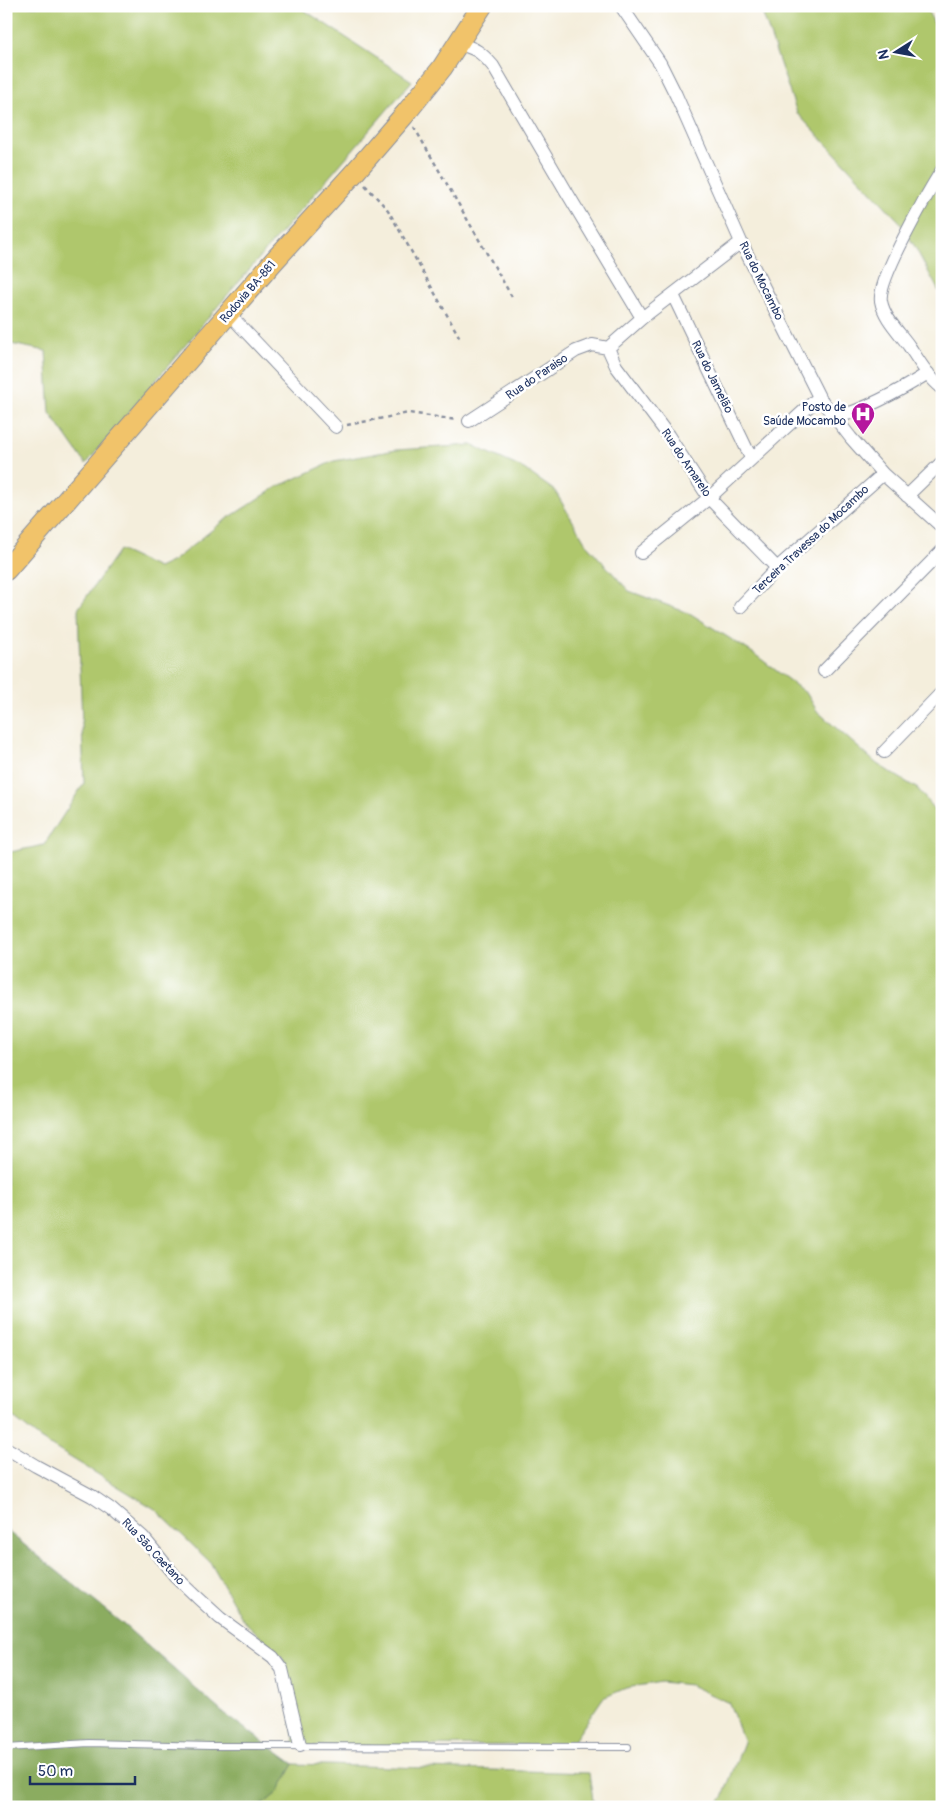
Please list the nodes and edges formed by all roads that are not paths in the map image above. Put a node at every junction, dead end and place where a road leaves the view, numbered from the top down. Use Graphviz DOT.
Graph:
graph roads {
  1 [pos="482,6"];
  2 [pos="622,6"];
  3 [pos="457,44"];
  4 [pos="942,170"];
  5 [pos="742,242"];
  6 [pos="673,295"];
  7 [pos="229,314"];
  8 [pos="642,318"];
  9 [pos="608,348"];
  10 [pos="928,373"];
  11 [pos="942,388"];
  12 [pos="819,396"];
  13 [pos="835,418"];
  14 [pos="469,421"];
  15 [pos="336,427"];
  16 [pos="751,458"];
  17 [pos="942,462"];
  18 [pos="883,474"];
  19 [pos="907,496"];
  20 [pos="709,498"];
  21 [pos="942,528"];
  22 [pos="942,551"];
  23 [pos="641,552"];
  24 [pos="777,568"];
  25 [pos="6,570"];
  26 [pos="740,606"];
  27 [pos="824,670"];
  28 [pos="942,692"];
  29 [pos="884,752"];
  30 [pos="6,1448"];
  31 [pos="300,1745"];
  32 [pos="628,1747"];
  33 [pos="6,1748"];
  1 -- 3 [label="main road, Rodovia BA-881"];
  2 -- 5 [label="street, Rua do Mocambo"];
  3 -- 7 [label="main road, Rodovia BA-881"];
  3 -- 8 [label="street"];
  4 -- 10 [label="street"];
  5 -- 6 [label="street"];
  5 -- 12 [label="street, Rua do Mocambo"];
  6 -- 8 [label="street"];
  6 -- 16 [label="street, Rua do Jamelão"];
  7 -- 15 [label="street"];
  7 -- 25 [label="main road, Rodovia BA-881"];
  8 -- 9 [label="street"];
  9 -- 14 [label="street, Rua do Paraiso"];
  9 -- 20 [label="street, Rua do Amarelo"];
  10 -- 11 [label="street"];
  10 -- 13 [label="street"];
  12 -- 13 [label="street, Rua do Mocambo"];
  12 -- 16 [label="street"];
  13 -- 18 [label="street, Rua do Mocambo"];
  16 -- 20 [label="street"];
  17 -- 19 [label="street"];
  18 -- 19 [label="street, Rua do Mocambo"];
  18 -- 24 [label="street, Terceira Travessa do Mocambo"];
  19 -- 21 [label="street, Rua do Mocambo"];
  20 -- 23 [label="street"];
  20 -- 24 [label="street, Rua do Amarelo"];
  22 -- 27 [label="street"];
  24 -- 26 [label="street, Terceira Travessa do Mocambo"];
  28 -- 29 [label="street"];
  30 -- 31 [label="street, Rua São Caetano"];
  31 -- 32 [label="lane"];
  31 -- 33 [label="lane"];
}
